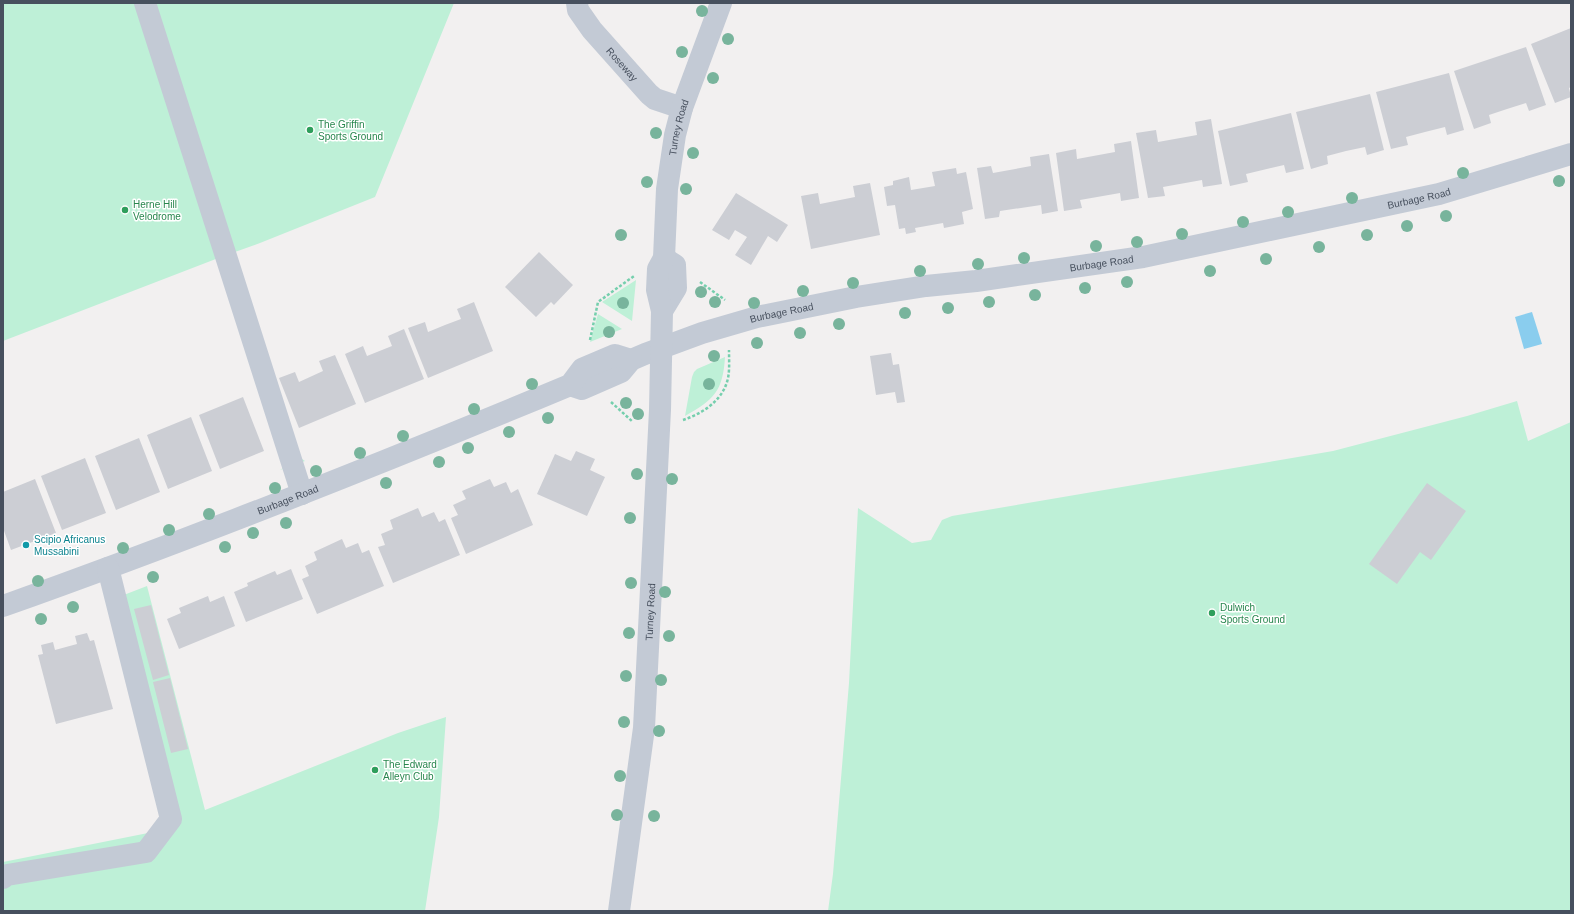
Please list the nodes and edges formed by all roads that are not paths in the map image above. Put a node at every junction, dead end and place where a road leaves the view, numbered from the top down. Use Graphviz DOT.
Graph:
graph roads {
  1 [pos="145,3"];
  2 [pos="577,3"];
  3 [pos="721,3"];
  4 [pos="682,108"];
  5 [pos="1571,154"];
  6 [pos="661,348"];
  7 [pos="302,494"];
  8 [pos="108,568"];
  9 [pos="3,606"];
  10 [pos="3,878"];
  11 [pos="619,911"];
  1 -- 7 [label="street"];
  2 -- 4 [label="street, Roseway"];
  3 -- 4 [label="street, Turney Road"];
  4 -- 6 [label="street, Turney Road"];
  5 -- 6 [label="street, Burbage Road"];
  6 -- 7 [label="street, Burbage Road"];
  6 -- 11 [label="street, Turney Road"];
  7 -- 8 [label="street, Burbage Road"];
  8 -- 9 [label="street, Burbage Road"];
  8 -- 10 [label="street"];
}
